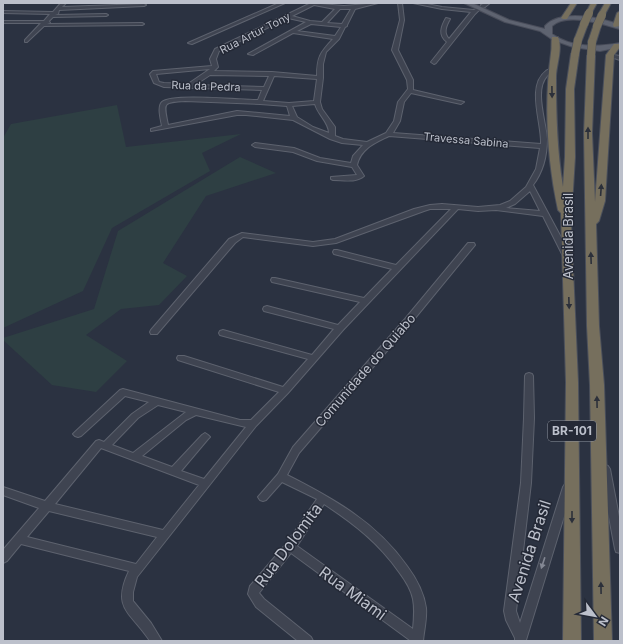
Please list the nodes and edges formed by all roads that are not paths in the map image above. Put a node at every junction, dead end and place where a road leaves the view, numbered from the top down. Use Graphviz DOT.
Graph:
graph roads {
  1 [pos="64,3"];
  2 [pos="283,3"];
  3 [pos="313,3"];
  4 [pos="347,3"];
  5 [pos="376,3"];
  6 [pos="400,3"];
  7 [pos="415,3"];
  8 [pos="467,3"];
  9 [pos="574,3"];
  10 [pos="594,3"];
  11 [pos="608,3"];
  12 [pos="144,5"];
  13 [pos="480,6"];
  14 [pos="336,8"];
  15 [pos="353,9"];
  16 [pos="3,12"];
  17 [pos="56,13"];
  18 [pos="620,13"];
  19 [pos="106,15"];
  20 [pos="287,16"];
  21 [pos="565,18"];
  22 [pos="448,19"];
  23 [pos="3,22"];
  24 [pos="310,22"];
  25 [pos="552,22"];
  26 [pos="46,23"];
  27 [pos="142,24"];
  28 [pos="323,24"];
  29 [pos="345,26"];
  30 [pos="619,26"];
  31 [pos="293,32"];
  32 [pos="552,36"];
  33 [pos="337,38"];
  34 [pos="27,41"];
  35 [pos="450,42"];
  36 [pos="190,43"];
  37 [pos="619,46"];
  38 [pos="252,54"];
  39 [pos="610,55"];
  40 [pos="620,58"];
  41 [pos="434,62"];
  42 [pos="215,67"];
  43 [pos="552,69"];
  44 [pos="209,73"];
  45 [pos="272,74"];
  46 [pos="320,78"];
  47 [pos="189,86"];
  48 [pos="266,89"];
  49 [pos="410,91"];
  50 [pos="260,102"];
  51 [pos="317,102"];
  52 [pos="461,102"];
  53 [pos="289,105"];
  54 [pos="294,118"];
  55 [pos="166,127"];
  56 [pos="153,130"];
  57 [pos="388,134"];
  58 [pos="332,138"];
  59 [pos="368,144"];
  60 [pos="255,145"];
  61 [pos="543,146"];
  62 [pos="541,163"];
  63 [pos="556,164"];
  64 [pos="354,165"];
  65 [pos="333,178"];
  66 [pos="530,185"];
  67 [pos="455,208"];
  68 [pos="494,209"];
  69 [pos="546,214"];
  70 [pos="566,222"];
  71 [pos="591,228"];
  72 [pos="471,245"];
  73 [pos="337,252"];
  74 [pos="568,257"];
  75 [pos="398,268"];
  76 [pos="275,280"];
  77 [pos="367,301"];
  78 [pos="267,309"];
  79 [pos="340,328"];
  80 [pos="154,332"];
  81 [pos="223,333"];
  82 [pos="180,358"];
  83 [pos="313,358"];
  84 [pos="529,376"];
  85 [pos="285,391"];
  86 [pos="157,401"];
  87 [pos="195,411"];
  88 [pos="253,424"];
  89 [pos="78,434"];
  90 [pos="598,434"];
  91 [pos="205,437"];
  92 [pos="106,446"];
  93 [pos="135,457"];
  94 [pos="174,472"];
  95 [pos="572,473"];
  96 [pos="281,477"];
  97 [pos="206,484"];
  98 [pos="3,491"];
  99 [pos="263,498"];
  100 [pos="323,498"];
  101 [pos="47,506"];
  102 [pos="166,534"];
  103 [pos="19,539"];
  104 [pos="290,547"];
  105 [pos="620,549"];
  106 [pos="3,558"];
  107 [pos="138,569"];
  108 [pos="520,638"];
  109 [pos="417,640"];
  110 [pos="156,641"];
  111 [pos="306,641"];
  112 [pos="572,641"];
  113 [pos="602,641"];
  1 -- 17 [label="street"];
  2 -- 36 [label="street"];
  3 -- 14 [label="street"];
  3 -- 20 [label="street, Rua Artur Tony"];
  4 -- 14 [label="street"];
  5 -- 15 [label="street"];
  6 -- 49 [label="street"];
  7 -- 13 [label="street"];
  8 -- 13 [label="main road"];
  9 -- 21 [label="highway"];
  10 -- 70 [label="highway, Avenida Brasil / BR-101, bridge"];
  71 -- 11 [label="highway, Avenida Brasil / BR-101, one-way, bridge"];
  12 -- 17 [label="street"];
  13 -- 25 [label="main road"];
  13 -- 32 [label="main road"];
  13 -- 35 [label="street"];
  14 -- 15 [label="street"];
  14 -- 28 [label="street"];
  15 -- 29 [label="street"];
  16 -- 17 [label="street"];
  17 -- 19 [label="street"];
  17 -- 26 [label="street"];
  18 -- 30 [label="highway"];
  20 -- 24 [label="street"];
  20 -- 42 [label="street, Rua Artur Tony"];
  21 -- 25 [label="main road"];
  21 -- 30 [label="main road"];
  22 -- 35 [label="street"];
  23 -- 26 [label="street"];
  24 -- 28 [label="street"];
  24 -- 31 [label="street"];
  25 -- 32 [label="main road"];
  26 -- 27 [label="street"];
  26 -- 34 [label="street"];
  28 -- 29 [label="street"];
  29 -- 33 [label="street"];
  31 -- 33 [label="street"];
  31 -- 38 [label="street"];
  32 -- 37 [label="main road"];
  32 -- 43 [label="highway"];
  33 -- 46 [label="street"];
  35 -- 41 [label="street"];
  37 -- 39 [label="highway"];
  39 -- 40 [label="street"];
  71 -- 39 [label="highway, one-way"];
  42 -- 44 [label="street, Rua Artur Tony"];
  42 -- 47 [label="street, Rua da Pedra"];
  43 -- 61 [label="street"];
  43 -- 63 [label="highway, one-way"];
  44 -- 45 [label="street"];
  44 -- 47 [label="street, Rua Artur Tony"];
  45 -- 46 [label="street"];
  45 -- 48 [label="street"];
  46 -- 51 [label="street"];
  47 -- 48 [label="street, Rua da Pedra"];
  48 -- 50 [label="street"];
  49 -- 52 [label="street"];
  49 -- 57 [label="street"];
  50 -- 53 [label="street"];
  50 -- 55 [label="street"];
  51 -- 53 [label="street"];
  51 -- 58 [label="street"];
  53 -- 54 [label="street"];
  54 -- 55 [label="street"];
  54 -- 58 [label="street"];
  55 -- 56 [label="street"];
  57 -- 59 [label="street"];
  57 -- 61 [label="street, Travessa Sabina"];
  58 -- 59 [label="street"];
  59 -- 64 [label="street"];
  60 -- 64 [label="street"];
  61 -- 62 [label="street"];
  62 -- 63 [label="street"];
  62 -- 66 [label="street"];
  63 -- 70 [label="highway"];
  64 -- 65 [label="street"];
  66 -- 68 [label="street"];
  66 -- 69 [label="street"];
  67 -- 68 [label="street"];
  67 -- 75 [label="street"];
  67 -- 80 [label="street"];
  68 -- 69 [label="street"];
  69 -- 74 [label="street"];
  70 -- 74 [label="highway, Avenida Brasil / BR-101"];
  90 -- 71 [label="highway, Avenida Brasil / BR-101, one-way"];
  72 -- 96 [label="street, Comunidade do Quiabo"];
  73 -- 75 [label="street"];
  74 -- 95 [label="highway, Avenida Brasil / BR-101, one-way"];
  75 -- 77 [label="street"];
  76 -- 77 [label="street"];
  77 -- 79 [label="street"];
  78 -- 79 [label="street"];
  79 -- 83 [label="street"];
  81 -- 83 [label="street"];
  82 -- 85 [label="street"];
  83 -- 85 [label="street"];
  84 -- 108 [label="street"];
  85 -- 88 [label="street"];
  86 -- 87 [label="street"];
  86 -- 89 [label="street"];
  86 -- 92 [label="street"];
  87 -- 88 [label="street"];
  87 -- 93 [label="street"];
  88 -- 97 [label="street"];
  90 -- 105 [label="street, Avenida Brasil"];
  113 -- 90 [label="highway, Avenida Brasil / BR-101, one-way"];
  91 -- 94 [label="street"];
  92 -- 93 [label="street"];
  92 -- 101 [label="street"];
  93 -- 94 [label="street"];
  94 -- 97 [label="street"];
  95 -- 108 [label="street, Avenida Brasil, one-way"];
  95 -- 112 [label="highway, Avenida Brasil / BR-101, one-way"];
  96 -- 99 [label="street, Comunidade do Quiabo"];
  96 -- 100 [label="street, Rua Dolomita"];
  97 -- 102 [label="street"];
  98 -- 101 [label="street"];
  100 -- 104 [label="street, Rua Dolomita"];
  100 -- 109 [label="street"];
  101 -- 102 [label="street"];
  101 -- 103 [label="street"];
  102 -- 107 [label="street"];
  103 -- 106 [label="street"];
  103 -- 107 [label="street"];
  104 -- 109 [label="street, Rua Miami"];
  104 -- 111 [label="street, Rua Dolomita"];
  107 -- 110 [label="street"];
}
